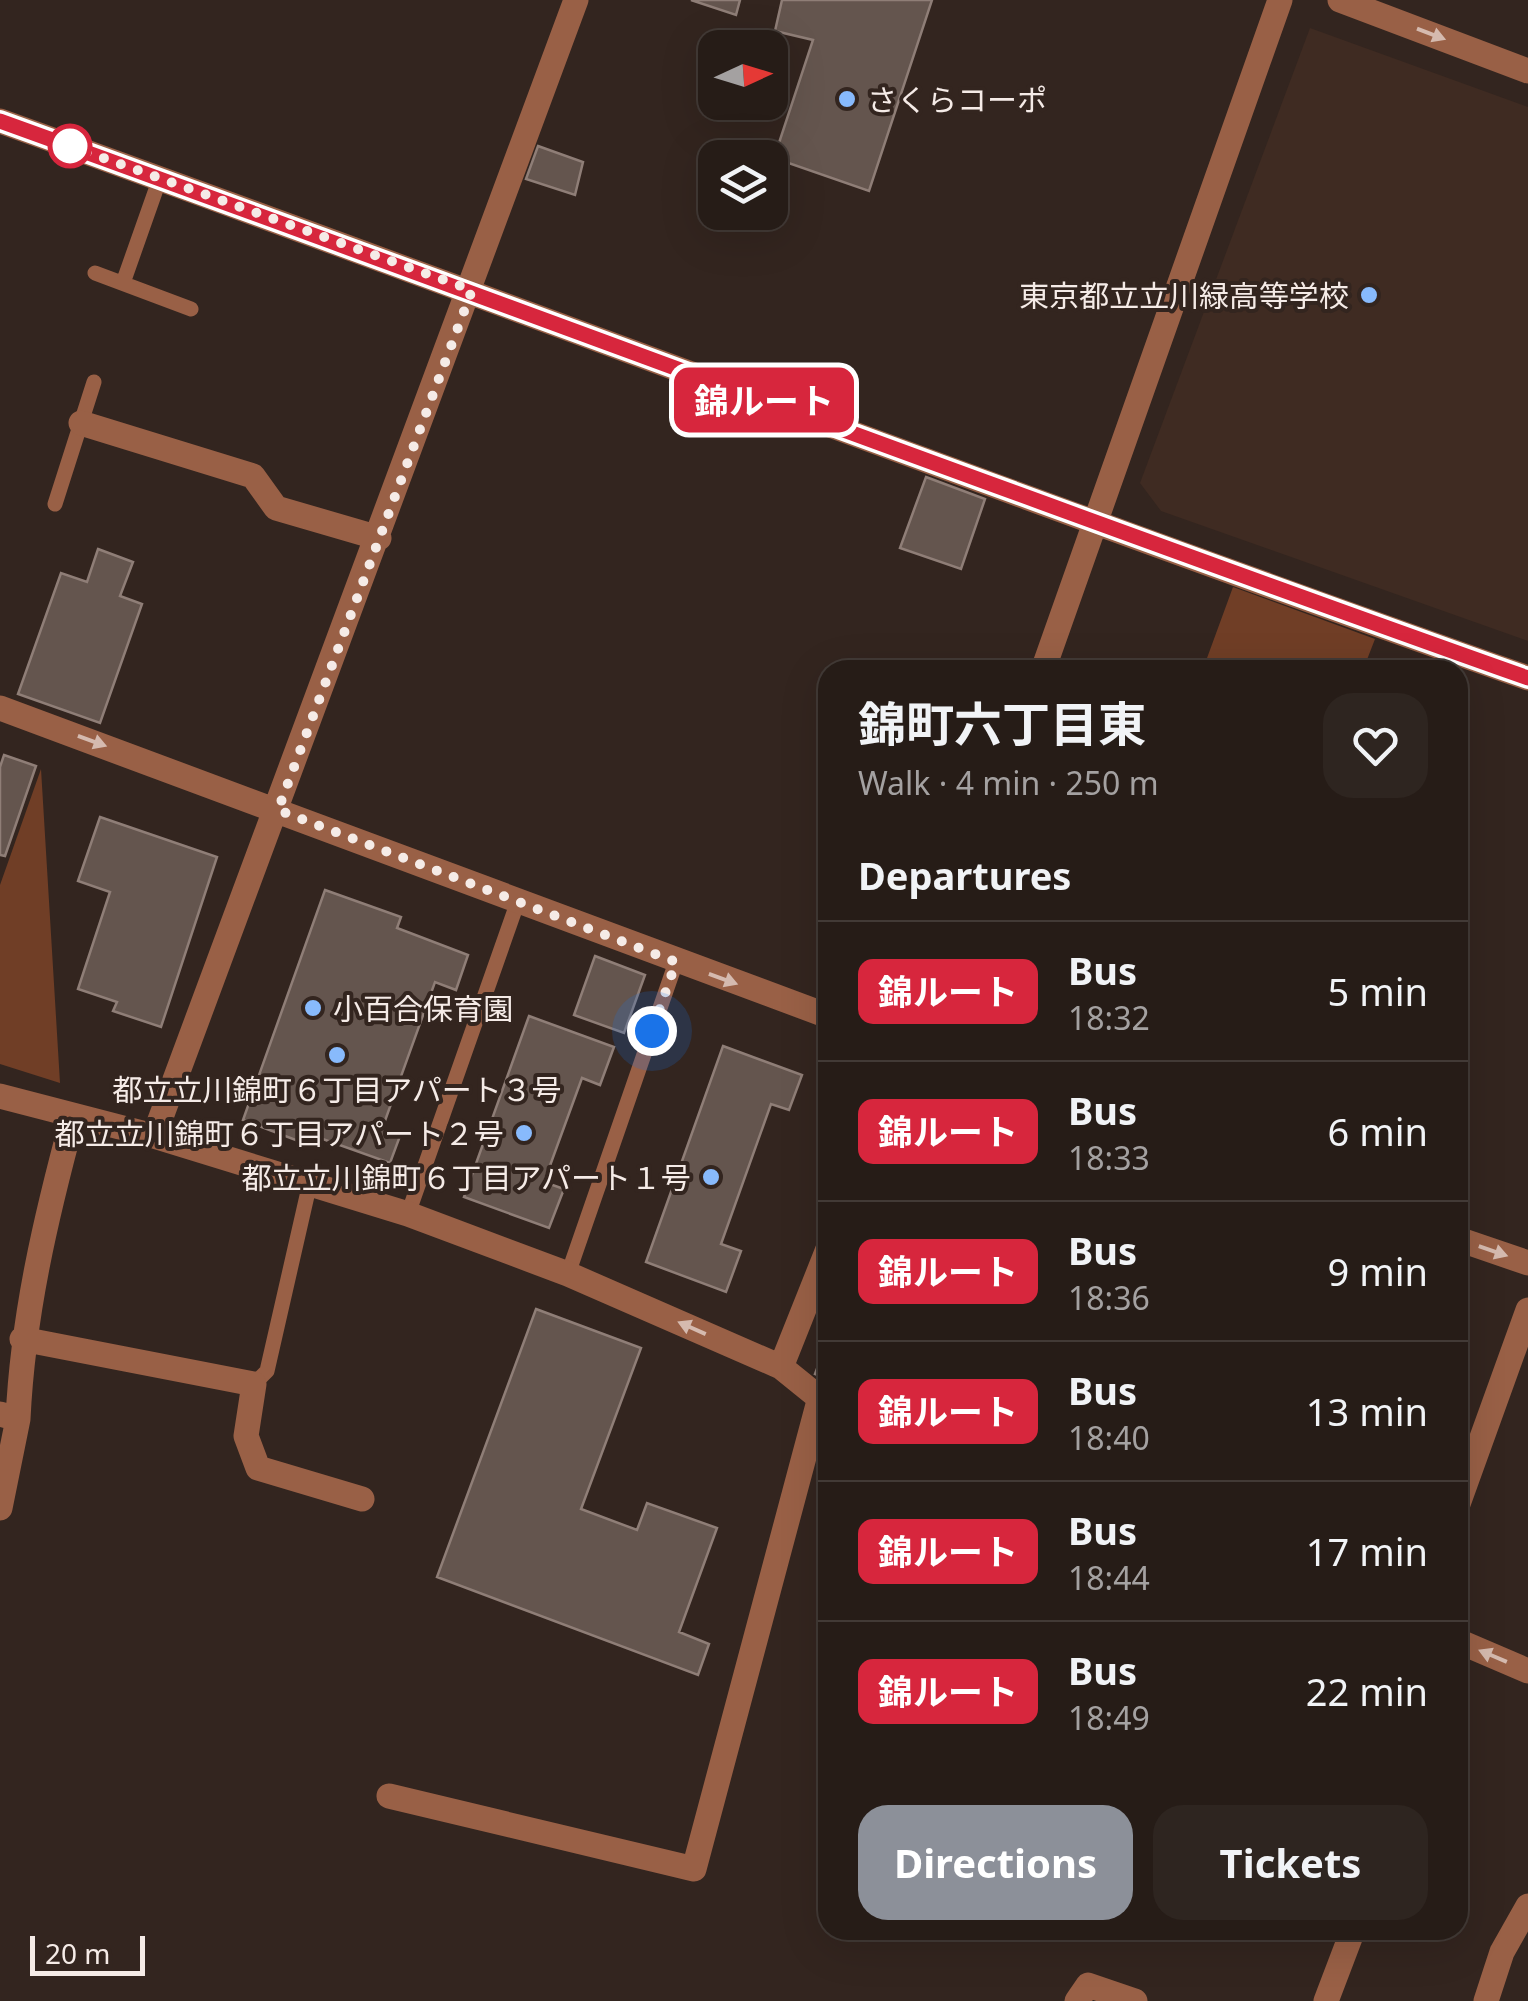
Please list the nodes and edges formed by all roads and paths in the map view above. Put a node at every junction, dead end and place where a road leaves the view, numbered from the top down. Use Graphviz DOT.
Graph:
graph roads {
  1 [pos="576,0"];
  2 [pos="1280,0"];
  3 [pos="1340,0"];
  4 [pos="1528,71"];
  5 [pos="0,121"];
  6 [pos="160,178"];
  7 [pos="95,272"];
  8 [pos="123,283"];
  9 [pos="472,290"];
  10 [pos="191,308"];
  11 [pos="94,382"];
  12 [pos="80,423"];
  13 [pos="55,504"];
  14 [pos="1095,526"];
  15 [pos="379,538"];
  16 [pos="1047,660"];
  17 [pos="1528,678"];
  18 [pos="0,708"];
  19 [pos="278,810"];
  20 [pos="518,900"];
  21 [pos="676,962"];
  22 [pos="818,1012"];
  23 [pos="0,1096"];
  24 [pos="74,1116"];
  25 [pos="154,1136"];
  26 [pos="309,1187"];
  27 [pos="408,1214"];
  28 [pos="1468,1243"];
  29 [pos="1528,1264"];
  30 [pos="568,1274"];
  31 [pos="818,1275"];
  32 [pos="1528,1310"];
  33 [pos="22,1339"];
  34 [pos="782,1367"];
  35 [pos="254,1384"];
  36 [pos="818,1399"];
  37 [pos="9,1416"];
  38 [pos="818,1421"];
  39 [pos="1468,1476"];
  40 [pos="362,1500"];
  41 [pos="0,1508"];
  42 [pos="1468,1646"];
  43 [pos="1528,1672"];
  44 [pos="389,1796"];
  45 [pos="1528,1906"];
  46 [pos="1350,1940"];
  47 [pos="1078,2001"];
  48 [pos="1135,2001"];
  49 [pos="1326,2001"];
  50 [pos="1486,2001"];
  1 -- 9 [label="street"];
  2 -- 14 [label="street"];
  3 -- 4 [label="street, one-way"];
  5 -- 6 [label="street"];
  6 -- 8 [label="lane"];
  6 -- 9 [label="street"];
  7 -- 8 [label="lane"];
  8 -- 10 [label="lane"];
  9 -- 14 [label="street"];
  9 -- 15 [label="street"];
  11 -- 12 [label="lane"];
  12 -- 13 [label="lane"];
  12 -- 15 [label="street"];
  14 -- 16 [label="street"];
  14 -- 17 [label="street"];
  15 -- 19 [label="street"];
  18 -- 19 [label="street, one-way"];
  19 -- 20 [label="street"];
  19 -- 25 [label="street"];
  20 -- 21 [label="street"];
  20 -- 27 [label="lane"];
  21 -- 22 [label="street, one-way"];
  21 -- 30 [label="lane"];
  23 -- 24 [label="street"];
  24 -- 25 [label="street"];
  24 -- 33 [label="street"];
  25 -- 26 [label="street"];
  26 -- 27 [label="street"];
  26 -- 35 [label="lane"];
  27 -- 30 [label="street"];
  28 -- 29 [label="street, one-way"];
  34 -- 30 [label="street, one-way"];
  31 -- 34 [label="street"];
  32 -- 39 [label="street"];
  33 -- 35 [label="street"];
  33 -- 37 [label="street"];
  34 -- 36 [label="street"];
  35 -- 40 [label="street"];
  37 -- 41 [label="street"];
  38 -- 44 [label="street"];
  43 -- 42 [label="street, one-way"];
  45 -- 50 [label="street"];
  46 -- 49 [label="street"];
  47 -- 48 [label="street"];
}
